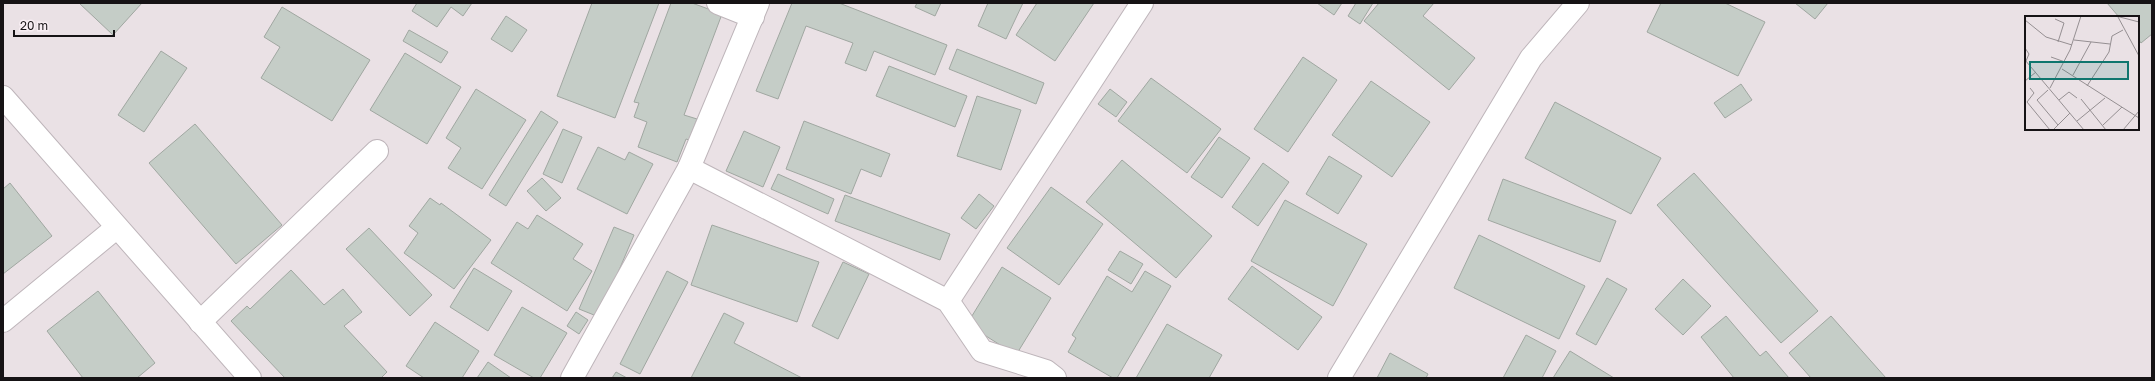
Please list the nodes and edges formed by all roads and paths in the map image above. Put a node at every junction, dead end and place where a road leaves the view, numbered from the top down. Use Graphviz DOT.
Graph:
graph roads {
  1 [pos="718,3"];
  2 [pos="1142,3"];
  3 [pos="1578,3"];
  4 [pos="756,10"];
  5 [pos="3,97"];
  6 [pos="377,151"];
  7 [pos="689,168"];
  8 [pos="116,228"];
  9 [pos="948,301"];
  10 [pos="3,321"];
  11 [pos="200,322"];
  12 [pos="250,378"];
  13 [pos="572,378"];
  14 [pos="1054,378"];
  15 [pos="1339,378"];
  1 -- 4 [label="street"];
  2 -- 9 [label="street"];
  3 -- 15 [label="street"];
  4 -- 7 [label="street"];
  5 -- 8 [label="street"];
  6 -- 11 [label="street"];
  7 -- 9 [label="street"];
  7 -- 13 [label="street"];
  8 -- 10 [label="street"];
  8 -- 11 [label="street"];
  9 -- 14 [label="street"];
  11 -- 12 [label="street"];
}
